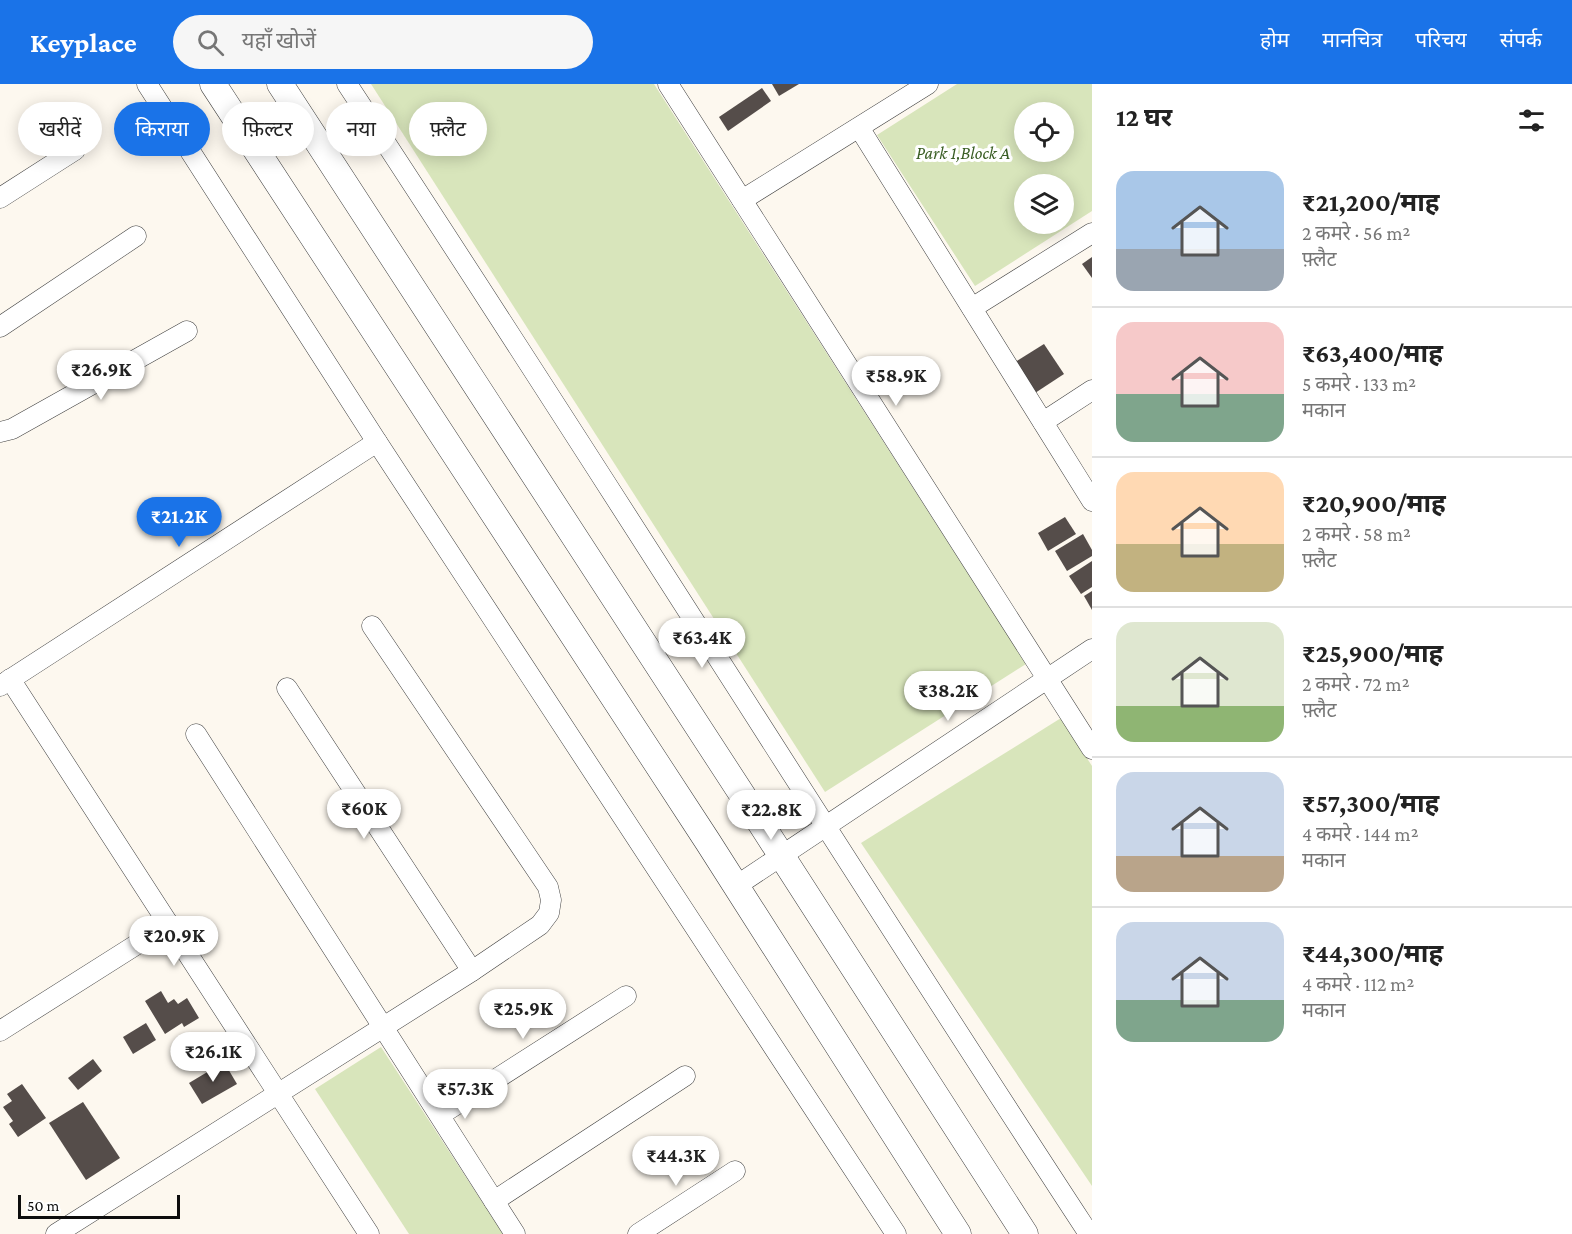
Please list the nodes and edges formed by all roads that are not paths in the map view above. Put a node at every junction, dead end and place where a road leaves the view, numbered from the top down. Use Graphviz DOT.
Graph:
graph roads {
  1 [pos="147,84"];
  2 [pos="213,84"];
  3 [pos="280,84"];
  4 [pos="346,84"];
  5 [pos="928,84"];
  6 [pos="672,86"];
  7 [pos="860,129"];
  8 [pos="66,156"];
  9 [pos="0,198"];
  10 [pos="742,200"];
  11 [pos="1092,233"];
  12 [pos="136,236"];
  13 [pos="972,309"];
  14 [pos="0,327"];
  15 [pos="187,331"];
  16 [pos="1092,390"];
  17 [pos="1042,422"];
  18 [pos="0,432"];
  19 [pos="378,442"];
  20 [pos="1092,501"];
  21 [pos="372,626"];
  22 [pos="1092,649"];
  23 [pos="1046,678"];
  24 [pos="5,682"];
  25 [pos="286,688"];
  26 [pos="196,734"];
  27 [pos="1092,749"];
  28 [pos="825,827"];
  29 [pos="782,856"];
  30 [pos="736,886"];
  31 [pos="169,924"];
  32 [pos="472,971"];
  33 [pos="626,996"];
  34 [pos="384,1027"];
  35 [pos="0,1031"];
  36 [pos="685,1076"];
  37 [pos="278,1094"];
  38 [pos="440,1115"];
  39 [pos="735,1172"];
  40 [pos="494,1201"];
  41 [pos="56,1234"];
  42 [pos="369,1234"];
  43 [pos="515,1234"];
  44 [pos="638,1234"];
  45 [pos="896,1234"];
  46 [pos="958,1234"];
  47 [pos="1025,1234"];
  48 [pos="1089,1234"];
  1 -- 19 [label="street"];
  2 -- 30 [label="street"];
  3 -- 29 [label="street"];
  4 -- 28 [label="street"];
  5 -- 7 [label="street"];
  6 -- 10 [label="street"];
  7 -- 10 [label="street"];
  7 -- 13 [label="street"];
  8 -- 9 [label="street"];
  10 -- 23 [label="street"];
  11 -- 13 [label="street"];
  12 -- 14 [label="street"];
  13 -- 17 [label="street"];
  15 -- 18 [label="street"];
  16 -- 17 [label="street"];
  17 -- 20 [label="street"];
  19 -- 24 [label="street"];
  19 -- 45 [label="street"];
  21 -- 32 [label="street"];
  22 -- 23 [label="street"];
  23 -- 27 [label="street"];
  23 -- 28 [label="street"];
  24 -- 31 [label="street"];
  25 -- 32 [label="street"];
  26 -- 34 [label="street"];
  28 -- 29 [label="street"];
  28 -- 48 [label="street"];
  29 -- 30 [label="street"];
  29 -- 47 [label="street"];
  30 -- 46 [label="street"];
  31 -- 35 [label="street"];
  31 -- 37 [label="street"];
  32 -- 34 [label="street"];
  33 -- 38 [label="street"];
  34 -- 37 [label="street"];
  34 -- 38 [label="street"];
  36 -- 40 [label="street"];
  37 -- 41 [label="street"];
  37 -- 42 [label="street"];
  38 -- 40 [label="street"];
  39 -- 44 [label="street"];
  40 -- 43 [label="street"];
}
